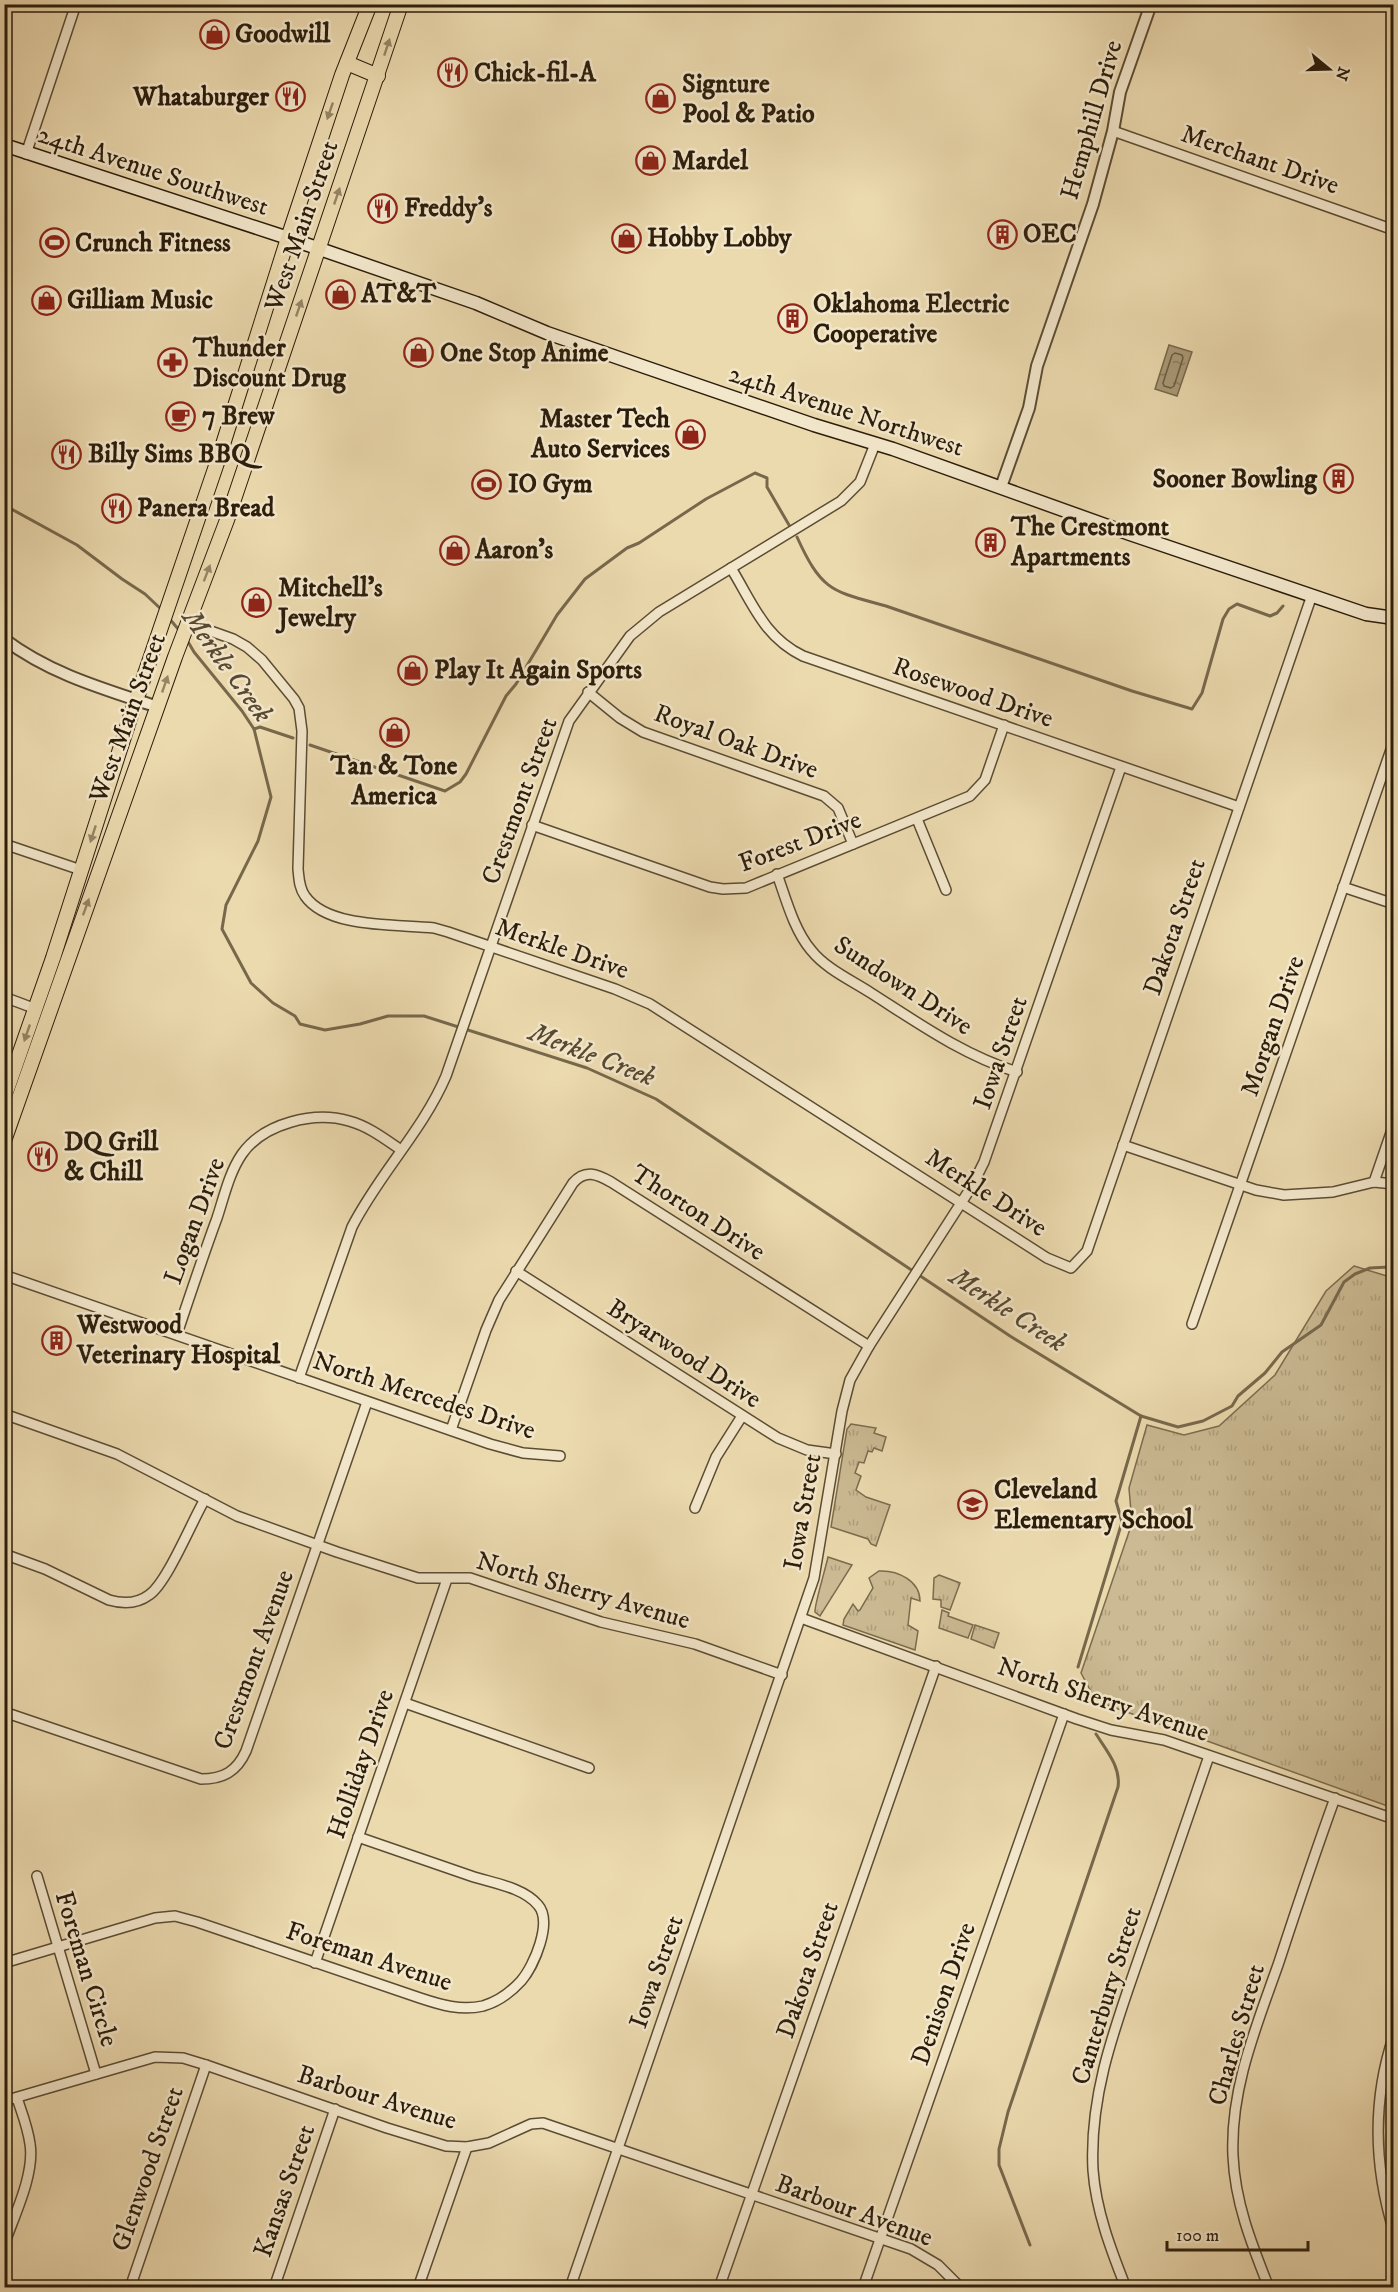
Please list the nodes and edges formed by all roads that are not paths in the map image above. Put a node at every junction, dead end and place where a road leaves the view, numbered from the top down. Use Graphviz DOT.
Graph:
graph roads {
  1 [pos="76,4"];
  2 [pos="370,4"];
  3 [pos="401,4"];
  4 [pos="1151,4"];
  5 [pos="347,63"];
  6 [pos="378,76"];
  7 [pos="1113,130"];
  8 [pos="4,145"];
  9 [pos="26,153"];
  10 [pos="1394,230"];
  11 [pos="288,238"];
  12 [pos="319,250"];
  13 [pos="875,444"];
  14 [pos="1002,487"];
  15 [pos="731,568"];
  16 [pos="1312,595"];
  17 [pos="1394,618"];
  18 [pos="187,626"];
  19 [pos="4,639"];
  20 [pos="588,692"];
  21 [pos="136,700"];
  22 [pos="158,707"];
  23 [pos="1004,725"];
  24 [pos="1394,741"];
  25 [pos="1122,767"];
  26 [pos="1239,807"];
  27 [pos="917,819"];
  28 [pos="532,825"];
  29 [pos="853,843"];
  30 [pos="4,844"];
  31 [pos="81,870"];
  32 [pos="777,874"];
  33 [pos="1343,887"];
  34 [pos="946,890"];
  35 [pos="1394,904"];
  36 [pos="491,946"];
  37 [pos="4,997"];
  38 [pos="36,1009"];
  39 [pos="1017,1072"];
  40 [pos="4,1098"];
  41 [pos="1394,1124"];
  42 [pos="4,1141"];
  43 [pos="1123,1144"];
  44 [pos="401,1150"];
  45 [pos="1374,1182"];
  46 [pos="1394,1184"];
  47 [pos="1241,1185"];
  48 [pos="961,1202"];
  49 [pos="1071,1268"];
  50 [pos="516,1271"];
  51 [pos="4,1275"];
  52 [pos="1192,1324"];
  53 [pos="177,1334"];
  54 [pos="869,1346"];
  55 [pos="299,1378"];
  56 [pos="367,1402"];
  57 [pos="4,1414"];
  58 [pos="742,1416"];
  59 [pos="451,1430"];
  60 [pos="836,1454"];
  61 [pos="560,1456"];
  62 [pos="206,1499"];
  63 [pos="695,1508"];
  64 [pos="318,1545"];
  65 [pos="4,1554"];
  66 [pos="447,1579"];
  67 [pos="801,1618"];
  68 [pos="936,1666"];
  69 [pos="782,1675"];
  70 [pos="405,1703"];
  71 [pos="4,1712"];
  72 [pos="1064,1714"];
  73 [pos="1209,1756"];
  74 [pos="589,1768"];
  75 [pos="1335,1798"];
  76 [pos="1394,1819"];
  77 [pos="358,1837"];
  78 [pos="37,1876"];
  79 [pos="57,1948"];
  80 [pos="4,1963"];
  81 [pos="315,1963"];
  82 [pos="1394,2036"];
  83 [pos="206,2065"];
  84 [pos="96,2074"];
  85 [pos="17,2097"];
  86 [pos="4,2101"];
  87 [pos="335,2109"];
  88 [pos="467,2147"];
  89 [pos="618,2149"];
  90 [pos="751,2195"];
  91 [pos="1394,2232"];
  92 [pos="880,2239"];
  93 [pos="4,2245"];
  94 [pos="129,2288"];
  95 [pos="274,2288"];
  96 [pos="418,2288"];
  97 [pos="570,2288"];
  98 [pos="719,2288"];
  99 [pos="863,2288"];
  100 [pos="961,2288"];
  101 [pos="1126,2288"];
  102 [pos="1269,2288"];
  1 -- 9 [label="street"];
  2 -- 5 [label="main road, West Main Street"];
  6 -- 3 [label="main road, West Main Street, one-way"];
  4 -- 7 [label="street, Hemphill Drive"];
  5 -- 6 [label="main road"];
  5 -- 11 [label="main road, West Main Street, one-way"];
  12 -- 6 [label="main road, West Main Street, one-way"];
  7 -- 10 [label="street, Merchant Drive"];
  7 -- 14 [label="street, Hemphill Drive"];
  8 -- 9 [label="main road, 24th Avenue Southwest"];
  9 -- 11 [label="main road, 24th Avenue Southwest"];
  11 -- 12 [label="main road, 24th Avenue Northwest"];
  11 -- 21 [label="main road, West Main Street"];
  12 -- 13 [label="main road, 24th Avenue Northwest"];
  18 -- 12 [label="main road, West Main Street, one-way"];
  13 -- 14 [label="main road, 24th Avenue Northwest"];
  13 -- 15 [label="street, Crestmont Street"];
  14 -- 16 [label="main road, 24th Avenue Northwest"];
  15 -- 20 [label="street, Crestmont Street"];
  15 -- 23 [label="street, Rosewood Drive"];
  16 -- 17 [label="main road, 24th Avenue Northwest"];
  16 -- 26 [label="street, Dakota Street"];
  22 -- 18 [label="main road, West Main Street, one-way"];
  18 -- 36 [label="street, Merkle Drive"];
  19 -- 21 [label="street"];
  20 -- 28 [label="street, Crestmont Street"];
  20 -- 29 [label="street, Royal Oak Drive"];
  21 -- 22 [label="street"];
  21 -- 31 [label="main road, West Main Street, one-way"];
  42 -- 22 [label="main road, West Main Street, one-way"];
  23 -- 25 [label="street, Rosewood Drive"];
  23 -- 27 [label="street, Forest Drive"];
  24 -- 33 [label="street, Morgan Drive"];
  25 -- 26 [label="street, Rosewood Drive"];
  25 -- 39 [label="street, Iowa Street"];
  26 -- 43 [label="street, Dakota Street"];
  27 -- 29 [label="street, Forest Drive"];
  27 -- 34 [label="street"];
  28 -- 32 [label="street, Forest Drive"];
  28 -- 36 [label="street, Crestmont Street"];
  29 -- 32 [label="street, Forest Drive"];
  30 -- 31 [label="street"];
  31 -- 38 [label="main road, West Main Street"];
  32 -- 39 [label="street, Sundown Drive"];
  33 -- 35 [label="street"];
  33 -- 47 [label="street, Morgan Drive"];
  36 -- 44 [label="street, Crestmont Street"];
  36 -- 48 [label="street, Merkle Drive"];
  37 -- 38 [label="street"];
  38 -- 40 [label="main road, West Main Street, one-way"];
  39 -- 48 [label="street, Iowa Street"];
  41 -- 45 [label="street"];
  43 -- 47 [label="street"];
  43 -- 49 [label="street, Dakota Street"];
  44 -- 53 [label="street, Logan Drive"];
  44 -- 55 [label="street, Crestmont Street"];
  45 -- 46 [label="street"];
  45 -- 47 [label="street"];
  47 -- 52 [label="street, Morgan Drive"];
  48 -- 49 [label="street, Merkle Drive"];
  48 -- 54 [label="street, Iowa Street"];
  50 -- 54 [label="street, Thorton Drive"];
  50 -- 58 [label="street, Bryarwood Drive"];
  50 -- 59 [label="street"];
  51 -- 53 [label="street, North Mercedes Drive"];
  53 -- 55 [label="street, North Mercedes Drive"];
  54 -- 60 [label="street, Iowa Street"];
  55 -- 56 [label="street, North Mercedes Drive"];
  56 -- 59 [label="street, North Mercedes Drive"];
  56 -- 64 [label="street, Crestmont Avenue"];
  57 -- 62 [label="street, North Sherry Avenue"];
  58 -- 60 [label="street, Bryarwood Drive"];
  58 -- 63 [label="street"];
  59 -- 61 [label="street, North Mercedes Drive"];
  60 -- 67 [label="street, Iowa Street"];
  62 -- 64 [label="street, North Sherry Avenue"];
  62 -- 65 [label="street"];
  64 -- 66 [label="street, North Sherry Avenue"];
  64 -- 71 [label="street, Crestmont Avenue"];
  66 -- 69 [label="street, North Sherry Avenue"];
  66 -- 70 [label="street, Holliday Drive"];
  67 -- 68 [label="street, North Sherry Avenue"];
  67 -- 69 [label="street, Iowa Street"];
  68 -- 72 [label="street, North Sherry Avenue"];
  68 -- 90 [label="street, Dakota Street"];
  69 -- 89 [label="street, Iowa Street"];
  70 -- 74 [label="street"];
  70 -- 77 [label="street, Holliday Drive"];
  72 -- 73 [label="street, North Sherry Avenue"];
  72 -- 92 [label="street, Denison Drive"];
  73 -- 75 [label="street, North Sherry Avenue"];
  73 -- 101 [label="street, Canterbury Street"];
  75 -- 76 [label="street, North Sherry Avenue"];
  75 -- 102 [label="street, Charles Street"];
  77 -- 81 [label="street, Holliday Drive"];
  77 -- 81 [label="street, Foreman Avenue"];
  78 -- 79 [label="street, Foreman Circle"];
  79 -- 80 [label="street, Foreman Avenue"];
  79 -- 81 [label="street, Foreman Avenue"];
  79 -- 84 [label="street, Foreman Circle"];
  82 -- 91 [label="street"];
  83 -- 84 [label="street, Barbour Avenue"];
  83 -- 87 [label="street, Barbour Avenue"];
  83 -- 94 [label="street, Glenwood Street"];
  84 -- 85 [label="street, Barbour Avenue"];
  85 -- 86 [label="street, Barbour Avenue"];
  85 -- 93 [label="street"];
  87 -- 88 [label="street, Barbour Avenue"];
  87 -- 95 [label="street, Kansas Street"];
  88 -- 89 [label="street, Barbour Avenue"];
  88 -- 96 [label="street"];
  89 -- 90 [label="street, Barbour Avenue"];
  89 -- 97 [label="street, Iowa Street"];
  90 -- 92 [label="street, Barbour Avenue"];
  90 -- 98 [label="street, Dakota Street"];
  92 -- 99 [label="street, Denison Drive"];
  92 -- 100 [label="street, Barbour Avenue"];
}
